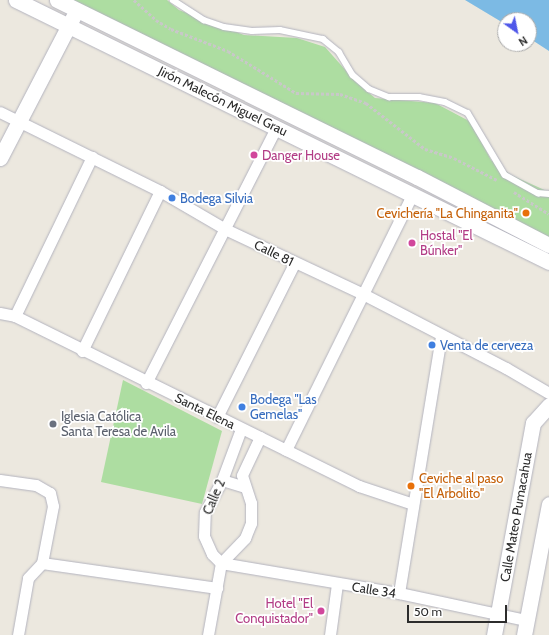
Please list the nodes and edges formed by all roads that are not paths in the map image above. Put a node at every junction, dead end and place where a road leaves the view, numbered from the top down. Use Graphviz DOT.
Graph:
graph roads {
  1 [pos="16,0"];
  2 [pos="57,0"];
  3 [pos="173,0"];
  4 [pos="76,10"];
  5 [pos="69,25"];
  6 [pos="0,112"];
  7 [pos="19,121"];
  8 [pos="276,128"];
  9 [pos="92,157"];
  10 [pos="0,158"];
  11 [pos="160,191"];
  12 [pos="549,194"];
  13 [pos="412,195"];
  14 [pos="225,229"];
  15 [pos="549,245"];
  16 [pos="549,262"];
  17 [pos="294,264"];
  18 [pos="365,295"];
  19 [pos="0,313"];
  20 [pos="15,316"];
  21 [pos="441,336"];
  22 [pos="82,351"];
  23 [pos="146,383"];
  24 [pos="549,393"];
  25 [pos="549,405"];
  26 [pos="217,417"];
  27 [pos="241,429"];
  28 [pos="260,437"];
  29 [pos="286,450"];
  30 [pos="0,480"];
  31 [pos="222,480"];
  32 [pos="245,487"];
  33 [pos="413,504"];
  34 [pos="549,504"];
  35 [pos="42,563"];
  36 [pos="221,563"];
  37 [pos="337,584"];
  38 [pos="217,588"];
  39 [pos="399,593"];
  40 [pos="498,616"];
  41 [pos="525,628"];
  42 [pos="18,635"];
  43 [pos="208,635"];
  44 [pos="330,635"];
  45 [pos="494,635"];
  1 -- 5 [label="main road, Jirón Malecón Miguel Grau"];
  2 -- 4 [label="main road, Jirón Malecón Miguel Grau"];
  3 -- 12 [label="lane"];
  4 -- 5 [label="main road"];
  4 -- 15 [label="main road, Jirón Malecón Miguel Grau"];
  5 -- 7 [label="main road"];
  5 -- 8 [label="main road, Jirón Malecón Miguel Grau"];
  6 -- 7 [label="street, Calle 81"];
  7 -- 9 [label="street, Calle 81"];
  7 -- 10 [label="main road"];
  8 -- 13 [label="main road, Jirón Malecón Miguel Grau"];
  8 -- 14 [label="street"];
  9 -- 11 [label="street, Calle 81"];
  9 -- 20 [label="street"];
  11 -- 14 [label="street, Calle 81"];
  11 -- 22 [label="street"];
  13 -- 16 [label="main road, Jirón Malecón Miguel Grau"];
  13 -- 18 [label="street"];
  14 -- 17 [label="street, Calle 81"];
  14 -- 23 [label="street"];
  17 -- 18 [label="street, Calle 81"];
  17 -- 26 [label="street"];
  18 -- 21 [label="street, Calle 81"];
  18 -- 29 [label="street"];
  19 -- 20 [label="street, Santa Elena"];
  20 -- 22 [label="street, Santa Elena"];
  21 -- 24 [label="street, Calle 81"];
  21 -- 33 [label="street"];
  22 -- 23 [label="street, Santa Elena"];
  23 -- 26 [label="street, Santa Elena"];
  25 -- 40 [label="main road, Calle Mateo Pumacahua"];
  26 -- 27 [label="street, Santa Elena"];
  27 -- 28 [label="street, Santa Elena"];
  27 -- 31 [label="street, Calle 2"];
  28 -- 29 [label="street, Santa Elena"];
  28 -- 32 [label="street, Calle 2"];
  29 -- 33 [label="street, Santa Elena"];
  30 -- 35 [label="street"];
  31 -- 32 [label="street"];
  31 -- 36 [label="street, Calle 2"];
  32 -- 36 [label="street, Calle 2"];
  33 -- 39 [label="street"];
  34 -- 41 [label="main road"];
  35 -- 38 [label="street"];
  35 -- 42 [label="street"];
  36 -- 37 [label="street, Calle 34"];
  36 -- 38 [label="street"];
  37 -- 39 [label="street, Calle 34"];
  37 -- 44 [label="street"];
  38 -- 43 [label="street"];
  39 -- 40 [label="street, Calle 34"];
  40 -- 41 [label="street, Calle 34"];
  40 -- 45 [label="main road, Calle Mateo Pumacahua"];
}
